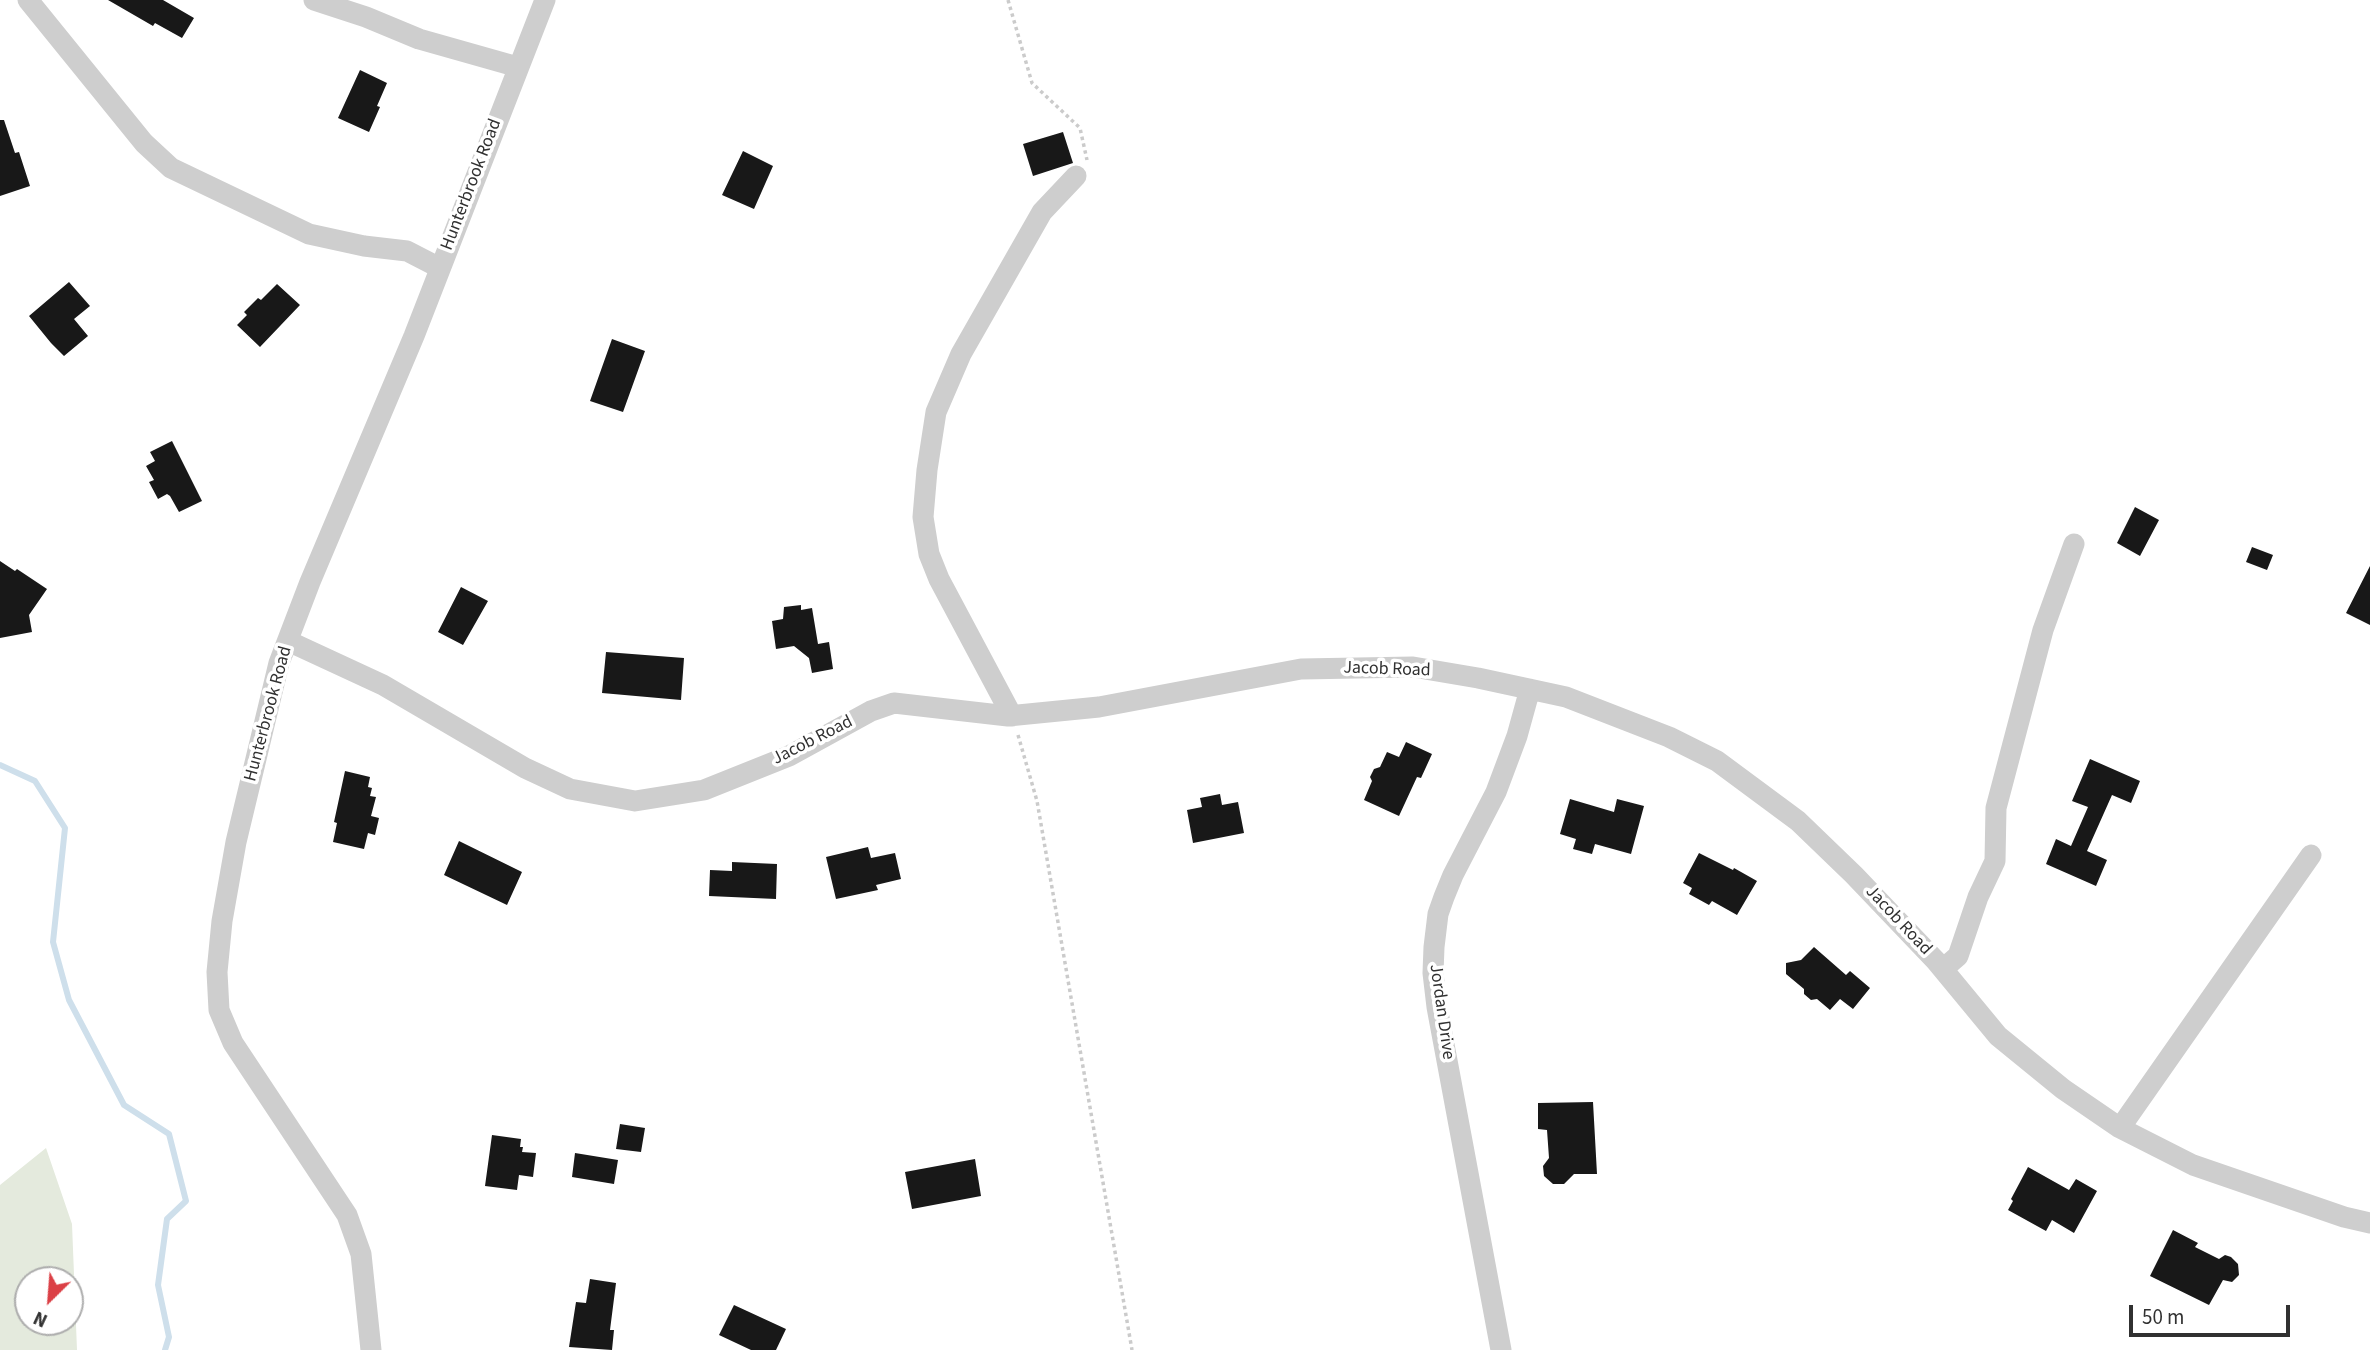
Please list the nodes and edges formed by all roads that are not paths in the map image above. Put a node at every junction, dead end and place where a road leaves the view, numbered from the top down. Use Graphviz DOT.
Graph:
graph roads {
  1 [pos="28,0"];
  2 [pos="314,0"];
  3 [pos="545,0"];
  4 [pos="518,67"];
  5 [pos="1076,176"];
  6 [pos="440,268"];
  7 [pos="2074,544"];
  8 [pos="288,641"];
  9 [pos="1530,689"];
  10 [pos="1012,716"];
  11 [pos="2311,855"];
  12 [pos="1943,969"];
  13 [pos="2120,1128"];
  14 [pos="2370,1223"];
  15 [pos="371,1350"];
  16 [pos="1501,1350"];
  1 -- 6 [label="street"];
  2 -- 4 [label="street"];
  3 -- 4 [label="street, Hunterbrook Road"];
  4 -- 6 [label="street, Hunterbrook Road"];
  5 -- 10 [label="street"];
  6 -- 8 [label="street, Hunterbrook Road"];
  7 -- 12 [label="street"];
  8 -- 10 [label="street, Jacob Road"];
  8 -- 15 [label="street, Hunterbrook Road"];
  9 -- 10 [label="street, Jacob Road"];
  9 -- 12 [label="street, Jacob Road"];
  9 -- 16 [label="street, Jordan Drive"];
  11 -- 13 [label="street"];
  12 -- 13 [label="street, Jacob Road"];
  13 -- 14 [label="street, Jacob Road"];
}
